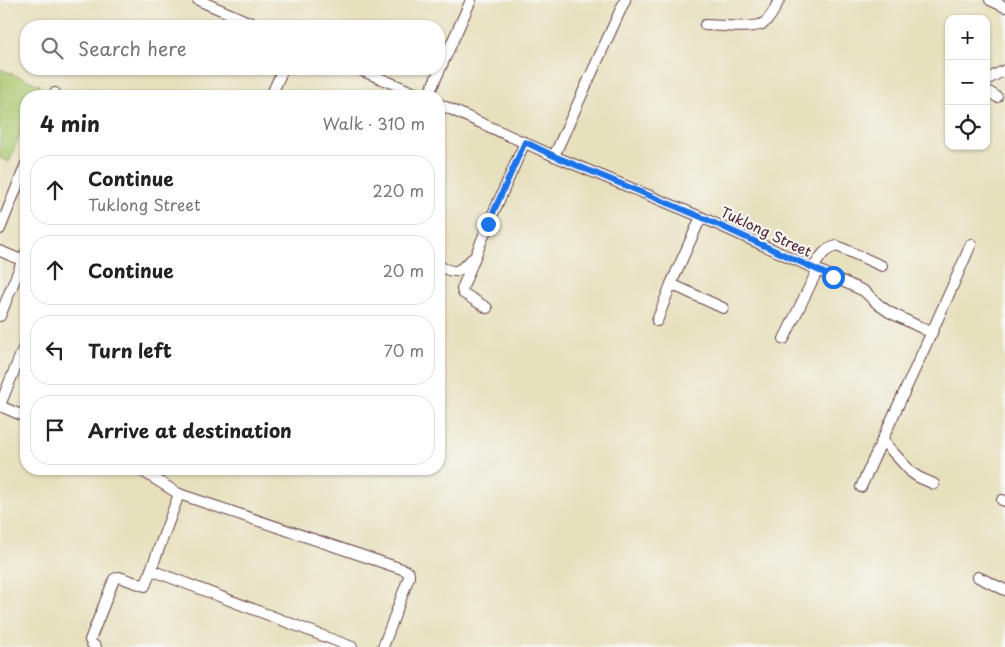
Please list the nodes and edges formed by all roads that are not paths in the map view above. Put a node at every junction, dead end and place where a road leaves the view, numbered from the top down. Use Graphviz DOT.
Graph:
graph roads {
  1 [pos="198,0"];
  2 [pos="471,0"];
  3 [pos="625,0"];
  4 [pos="779,0"];
  5 [pos="990,0"];
  6 [pos="1005,6"];
  7 [pos="244,20"];
  8 [pos="706,25"];
  9 [pos="445,58"];
  10 [pos="1005,70"];
  11 [pos="280,75"];
  12 [pos="372,75"];
  13 [pos="437,75"];
  14 [pos="990,78"];
  15 [pos="274,90"];
  16 [pos="408,90"];
  17 [pos="431,90"];
  18 [pos="990,93"];
  19 [pos="997,97"];
  20 [pos="445,107"];
  21 [pos="525,142"];
  22 [pos="554,156"];
  23 [pos="20,179"];
  24 [pos="701,217"];
  25 [pos="0,229"];
  26 [pos="971,244"];
  27 [pos="0,251"];
  28 [pos="20,257"];
  29 [pos="474,257"];
  30 [pos="882,266"];
  31 [pos="445,269"];
  32 [pos="20,270"];
  33 [pos="815,270"];
  34 [pos="671,284"];
  35 [pos="487,308"];
  36 [pos="723,308"];
  37 [pos="0,316"];
  38 [pos="657,322"];
  39 [pos="932,333"];
  40 [pos="784,339"];
  41 [pos="20,357"];
  42 [pos="0,405"];
  43 [pos="20,414"];
  44 [pos="882,440"];
  45 [pos="149,475"];
  46 [pos="934,484"];
  47 [pos="861,487"];
  48 [pos="179,494"];
  49 [pos="151,570"];
  50 [pos="978,576"];
  51 [pos="1005,590"];
  52 [pos="96,647"];
  53 [pos="352,647"];
  54 [pos="383,647"];
  1 -- 7 [label="street"];
  2 -- 9 [label="street"];
  3 -- 22 [label="street"];
  4 -- 8 [label="street"];
  5 -- 6 [label="street"];
  10 -- 14 [label="street"];
  11 -- 15 [label="street"];
  12 -- 16 [label="street"];
  13 -- 17 [label="street"];
  18 -- 19 [label="street"];
  20 -- 21 [label="street, Tuklong Street"];
  21 -- 22 [label="street, Tuklong Street"];
  21 -- 29 [label="street"];
  22 -- 24 [label="street, Tuklong Street"];
  23 -- 25 [label="street"];
  24 -- 33 [label="street, Tuklong Street"];
  24 -- 34 [label="street"];
  26 -- 39 [label="street"];
  27 -- 28 [label="street"];
  29 -- 31 [label="street"];
  29 -- 35 [label="street"];
  30 -- 33 [label="street"];
  32 -- 37 [label="street"];
  33 -- 39 [label="street, Tuklong Street"];
  33 -- 40 [label="street"];
  34 -- 36 [label="street"];
  34 -- 38 [label="street"];
  39 -- 44 [label="street"];
  41 -- 42 [label="street"];
  42 -- 43 [label="street"];
  44 -- 46 [label="street"];
  44 -- 47 [label="street"];
  45 -- 48 [label="street"];
  48 -- 49 [label="street"];
  48 -- 54 [label="street"];
  49 -- 52 [label="street"];
  49 -- 53 [label="street"];
  50 -- 51 [label="street"];
}
